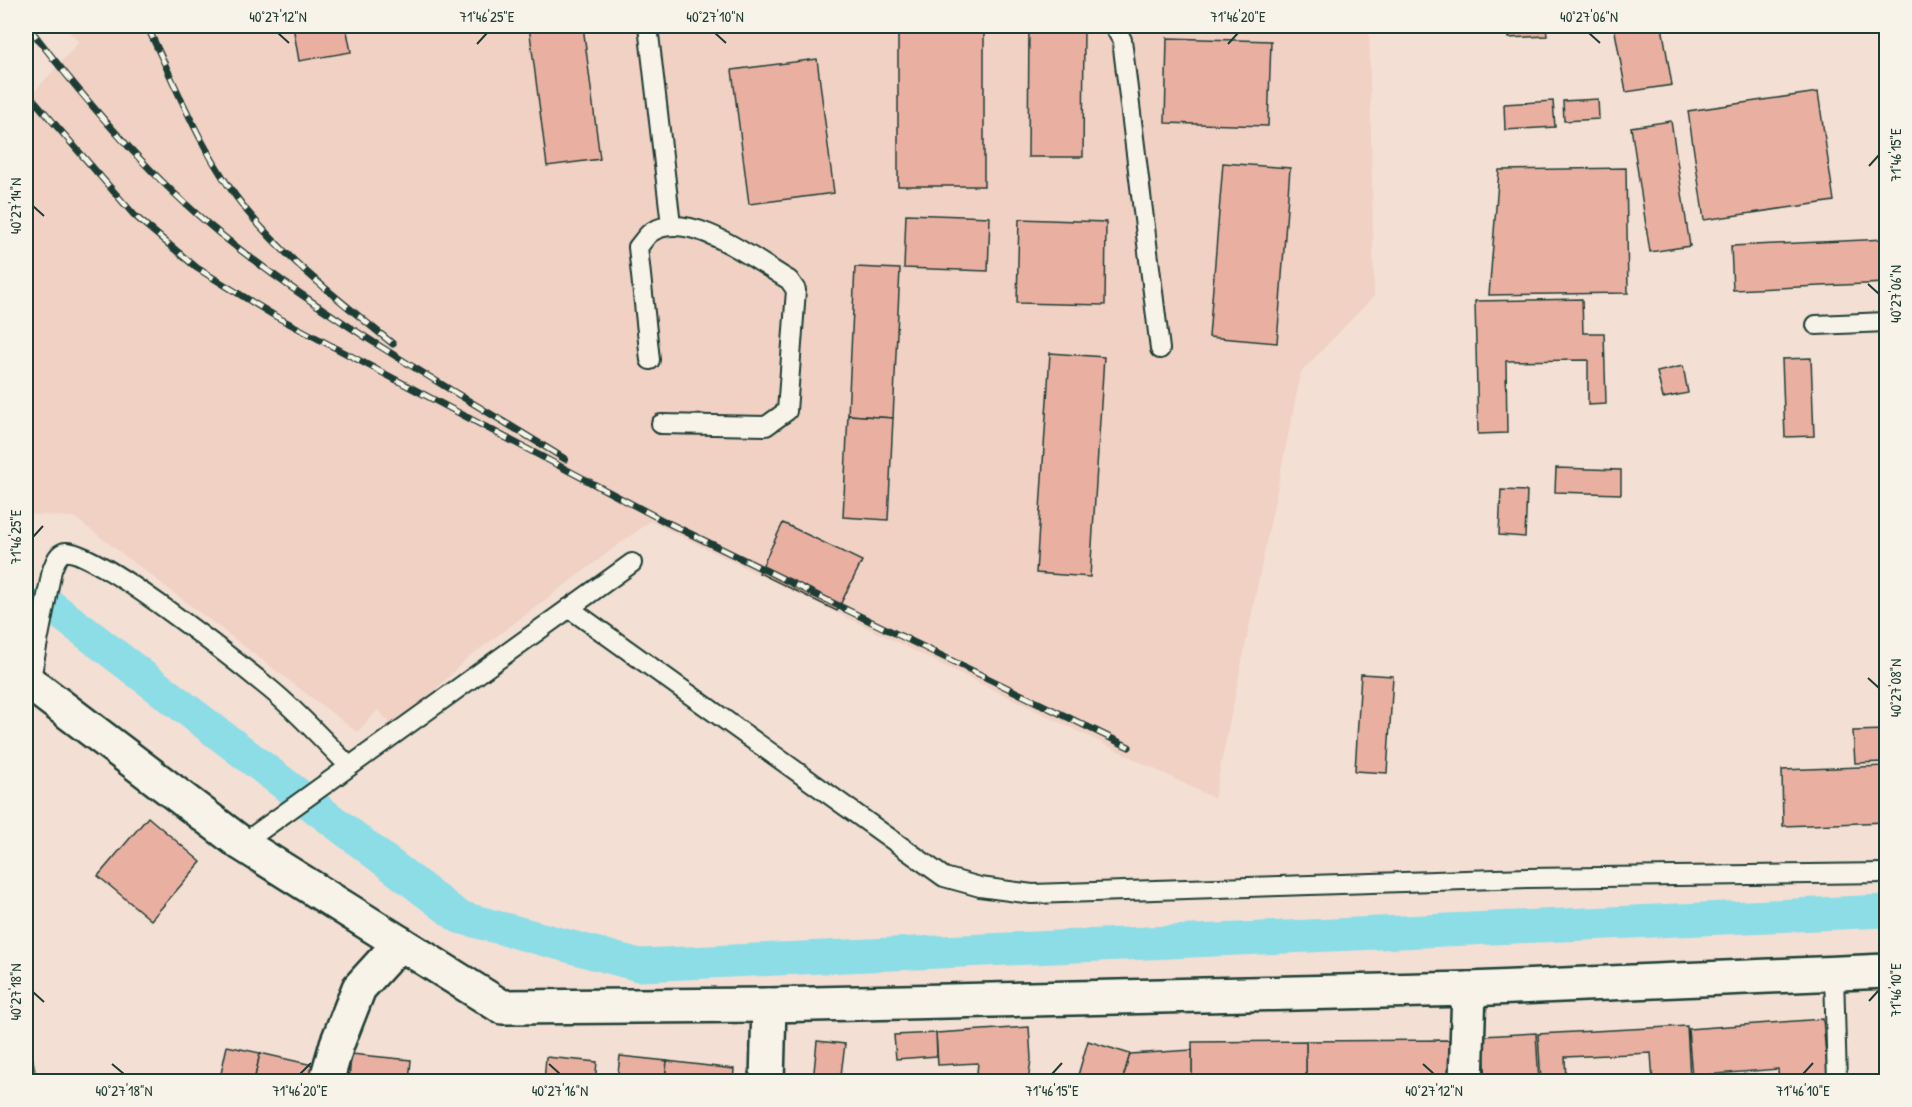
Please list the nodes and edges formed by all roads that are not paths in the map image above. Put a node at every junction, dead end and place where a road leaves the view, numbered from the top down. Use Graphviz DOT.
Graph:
graph roads {
  1 [pos="648,26"];
  2 [pos="1114,26"];
  3 [pos="671,225"];
  4 [pos="1887,322"];
  5 [pos="1816,325"];
  6 [pos="1160,349"];
  7 [pos="650,360"];
  8 [pos="661,424"];
  9 [pos="632,563"];
  10 [pos="569,608"];
  11 [pos="31,679"];
  12 [pos="349,766"];
  13 [pos="243,843"];
  14 [pos="1887,873"];
  15 [pos="400,943"];
  16 [pos="1887,971"];
  17 [pos="1834,974"];
  18 [pos="1469,989"];
  19 [pos="769,1005"];
  20 [pos="326,1082"];
  21 [pos="767,1082"];
  22 [pos="1466,1082"];
  23 [pos="1837,1082"];
  1 -- 3 [label="lane"];
  2 -- 6 [label="lane"];
  3 -- 7 [label="lane"];
  3 -- 8 [label="lane"];
  4 -- 5 [label="lane"];
  9 -- 10 [label="lane"];
  10 -- 12 [label="lane"];
  10 -- 14 [label="lane"];
  11 -- 12 [label="lane"];
  11 -- 13 [label="street"];
  12 -- 13 [label="lane"];
  13 -- 15 [label="street"];
  15 -- 19 [label="street"];
  15 -- 20 [label="street"];
  16 -- 17 [label="street"];
  17 -- 18 [label="street"];
  17 -- 23 [label="lane"];
  18 -- 19 [label="street"];
  18 -- 22 [label="street"];
  19 -- 21 [label="street"];
}
